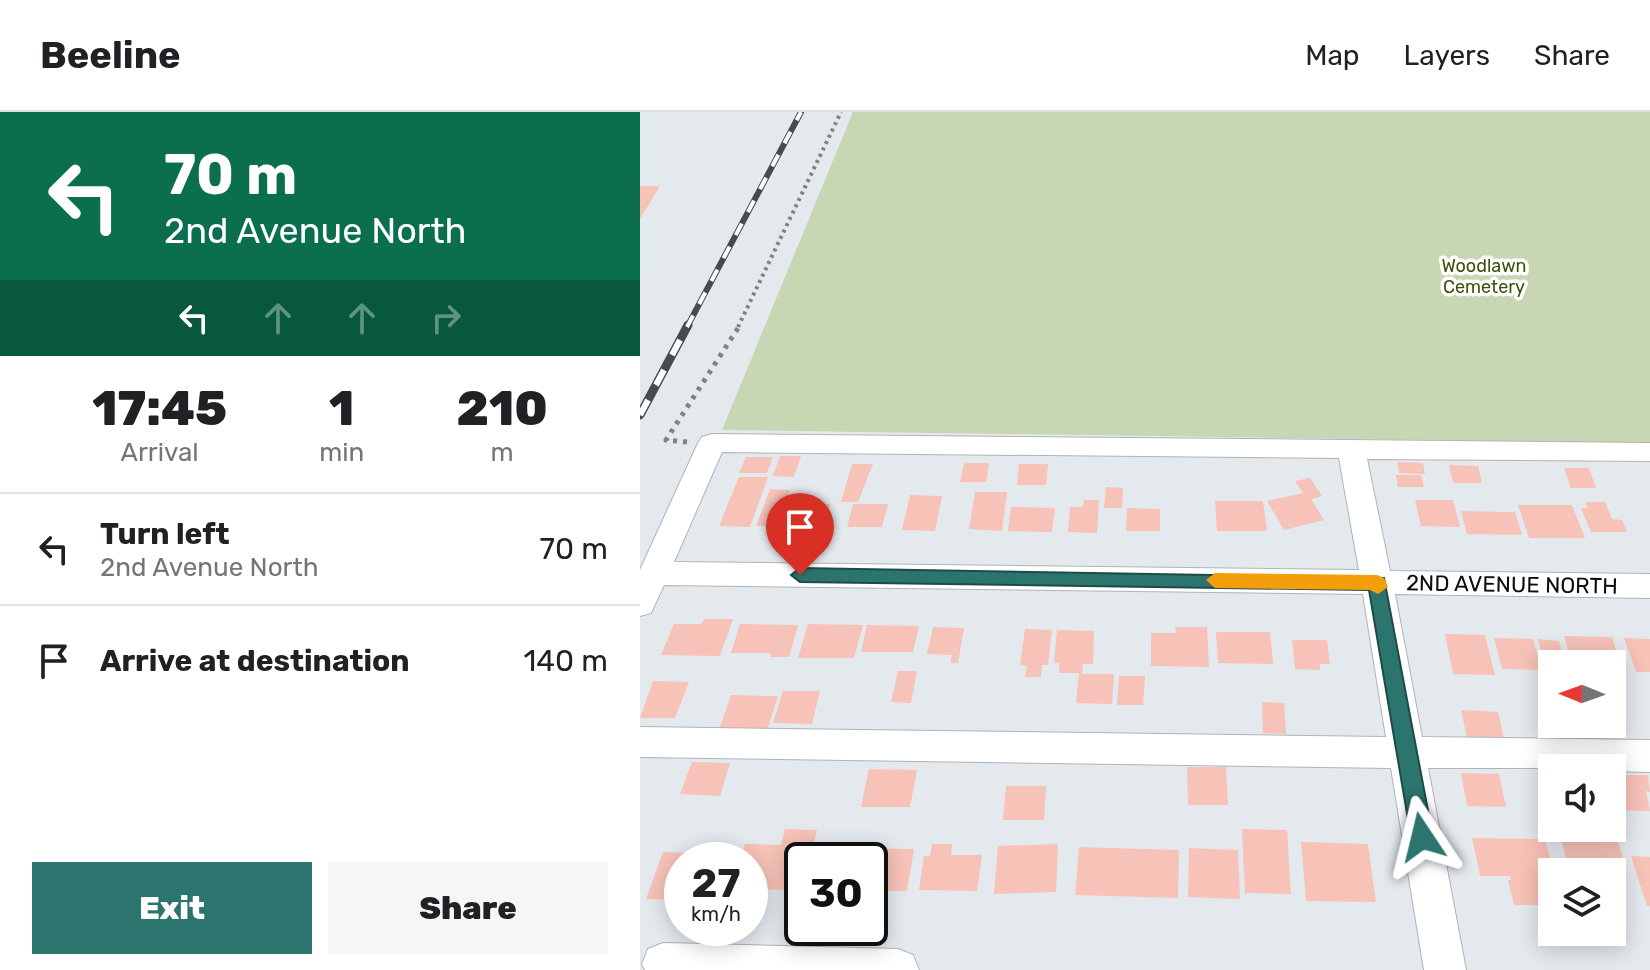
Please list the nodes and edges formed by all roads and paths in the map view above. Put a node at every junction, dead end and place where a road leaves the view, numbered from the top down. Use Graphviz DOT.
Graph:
graph roads {
  1 [pos="841,112"];
  2 [pos="712,443"];
  3 [pos="1351,448"];
  4 [pos="1650,452"];
  5 [pos="654,573"];
  6 [pos="1377,583"];
  7 [pos="1650,586"];
  8 [pos="640,604"];
  9 [pos="640,742"];
  10 [pos="1408,753"];
  11 [pos="1650,756"];
  12 [pos="663,964"];
  13 [pos="729,968"];
  14 [pos="898,970"];
  15 [pos="1445,970"];
  1 -- 2 [label="path"];
  2 -- 3 [label="street"];
  2 -- 5 [label="street"];
  3 -- 4 [label="street"];
  3 -- 6 [label="street"];
  5 -- 6 [label="street, 2ND AVENUE NORTH"];
  5 -- 8 [label="street"];
  6 -- 7 [label="street, 2ND AVENUE NORTH"];
  6 -- 10 [label="street"];
  9 -- 10 [label="street"];
  10 -- 11 [label="street"];
  10 -- 15 [label="street"];
  12 -- 13 [label="street"];
  13 -- 14 [label="street"];
}
